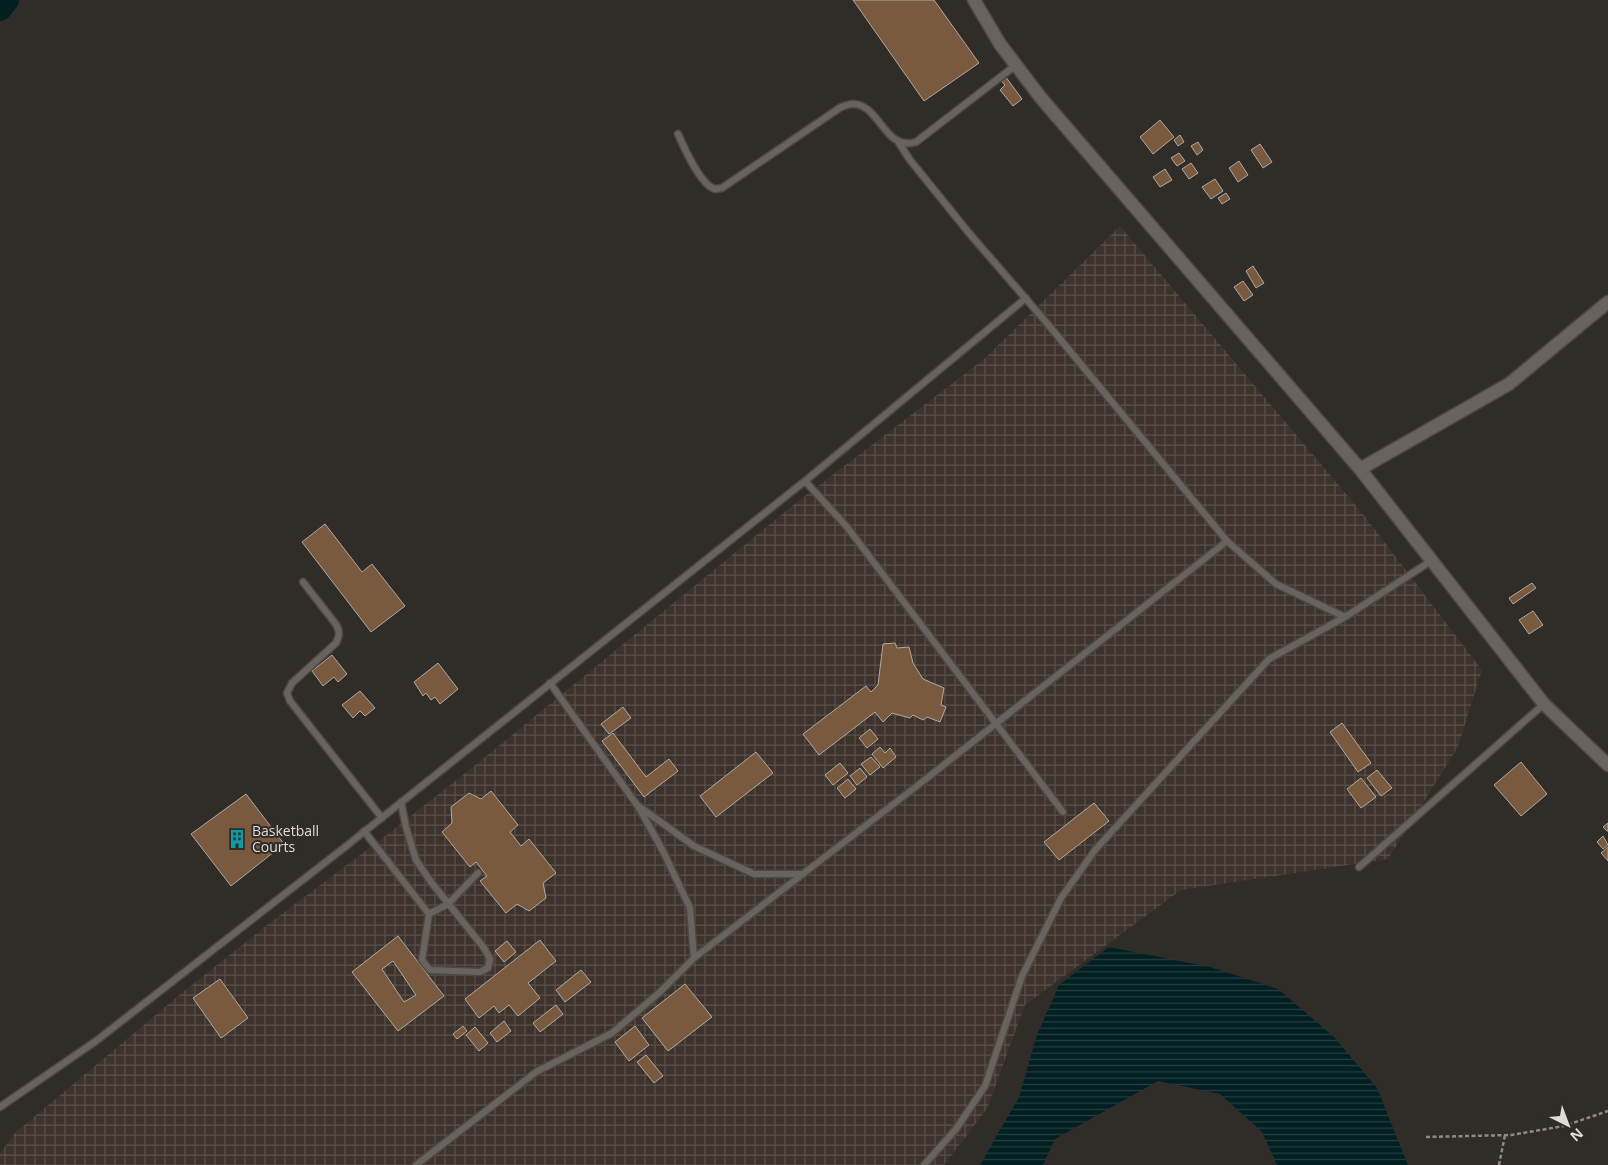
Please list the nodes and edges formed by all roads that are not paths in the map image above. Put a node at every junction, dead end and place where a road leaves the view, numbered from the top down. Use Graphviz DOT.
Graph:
graph roads {
  1 [pos="974,0"];
  2 [pos="1016,65"];
  3 [pos="678,134"];
  4 [pos="899,143"];
  5 [pos="1026,298"];
  6 [pos="1608,302"];
  7 [pos="1360,469"];
  8 [pos="805,481"];
  9 [pos="1227,540"];
  10 [pos="1431,561"];
  11 [pos="303,582"];
  12 [pos="1345,618"];
  13 [pos="550,683"];
  14 [pos="1544,704"];
  15 [pos="997,723"];
  16 [pos="1608,765"];
  17 [pos="401,802"];
  18 [pos="637,805"];
  19 [pos="1063,812"];
  20 [pos="382,818"];
  21 [pos="364,832"];
  22 [pos="1359,867"];
  23 [pos="478,873"];
  24 [pos="803,874"];
  25 [pos="448,904"];
  26 [pos="429,914"];
  27 [pos="694,958"];
  28 [pos="0,1107"];
  29 [pos="416,1165"];
  30 [pos="924,1165"];
  1 -- 2 [label="street"];
  2 -- 4 [label="lane"];
  2 -- 7 [label="street"];
  3 -- 4 [label="lane"];
  4 -- 5 [label="lane"];
  5 -- 8 [label="lane"];
  5 -- 9 [label="lane"];
  6 -- 7 [label="street"];
  7 -- 10 [label="street"];
  8 -- 13 [label="lane"];
  8 -- 15 [label="lane"];
  9 -- 12 [label="lane"];
  9 -- 15 [label="lane"];
  10 -- 12 [label="lane"];
  10 -- 14 [label="street"];
  11 -- 20 [label="lane"];
  12 -- 30 [label="lane"];
  13 -- 17 [label="lane"];
  13 -- 18 [label="lane"];
  14 -- 16 [label="street"];
  14 -- 22 [label="lane"];
  15 -- 19 [label="lane"];
  15 -- 24 [label="lane"];
  17 -- 20 [label="lane"];
  17 -- 25 [label="lane"];
  18 -- 24 [label="lane"];
  18 -- 27 [label="lane"];
  20 -- 21 [label="lane"];
  21 -- 26 [label="lane"];
  21 -- 28 [label="lane"];
  23 -- 25 [label="lane"];
  24 -- 27 [label="lane"];
  25 -- 26 [label="lane"];
  25 -- 26 [label="lane"];
  27 -- 29 [label="lane"];
}
